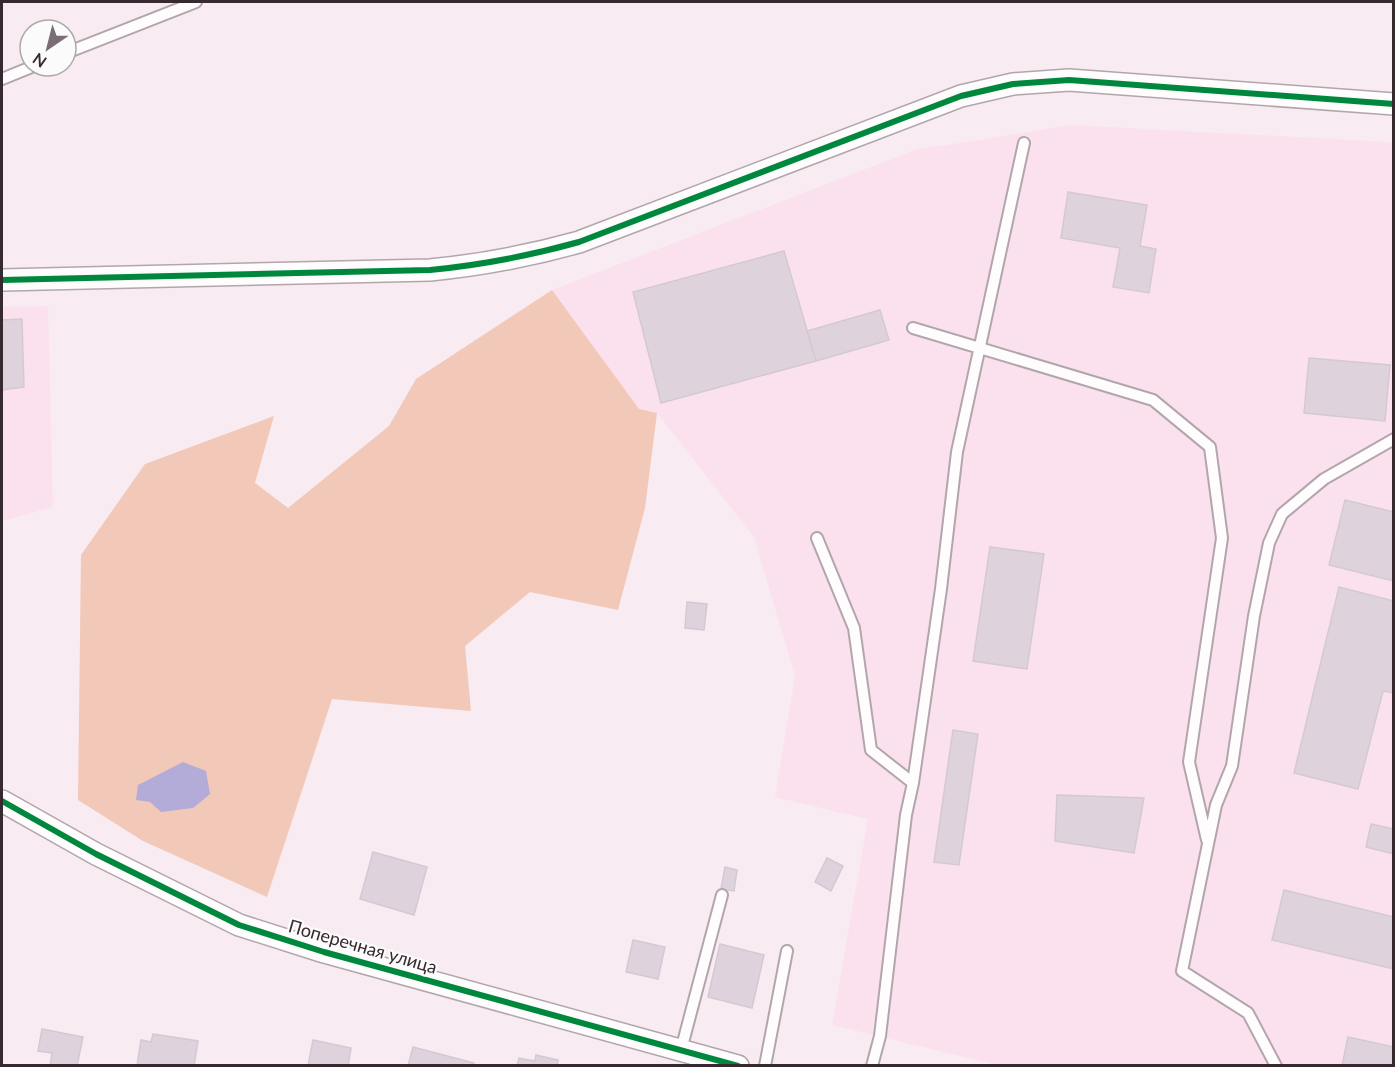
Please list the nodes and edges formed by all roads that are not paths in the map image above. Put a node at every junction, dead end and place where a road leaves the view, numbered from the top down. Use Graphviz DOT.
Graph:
graph roads {
  1 [pos="196,2"];
  2 [pos="78,48"];
  3 [pos="18,72"];
  4 [pos="2,79"];
  5 [pos="1394,105"];
  6 [pos="1024,143"];
  7 [pos="2,280"];
  8 [pos="913,328"];
  9 [pos="979,348"];
  10 [pos="1394,439"];
  11 [pos="818,538"];
  12 [pos="913,783"];
  13 [pos="2,801"];
  14 [pos="1208,845"];
  15 [pos="722,895"];
  16 [pos="787,951"];
  17 [pos="681,1050"];
  18 [pos="738,1065"];
  19 [pos="765,1065"];
  20 [pos="872,1065"];
  21 [pos="1276,1065"];
  1 -- 2 [label="lane"];
  3 -- 4 [label="lane"];
  5 -- 7 [label="street"];
  6 -- 9 [label="lane"];
  8 -- 9 [label="lane"];
  9 -- 12 [label="lane"];
  9 -- 14 [label="lane"];
  10 -- 14 [label="lane"];
  11 -- 12 [label="lane"];
  12 -- 20 [label="lane"];
  13 -- 17 [label="street, Поперечная улица"];
  14 -- 21 [label="lane"];
  15 -- 17 [label="lane"];
  16 -- 19 [label="lane"];
  17 -- 18 [label="street, Поперечная улица"];
}
